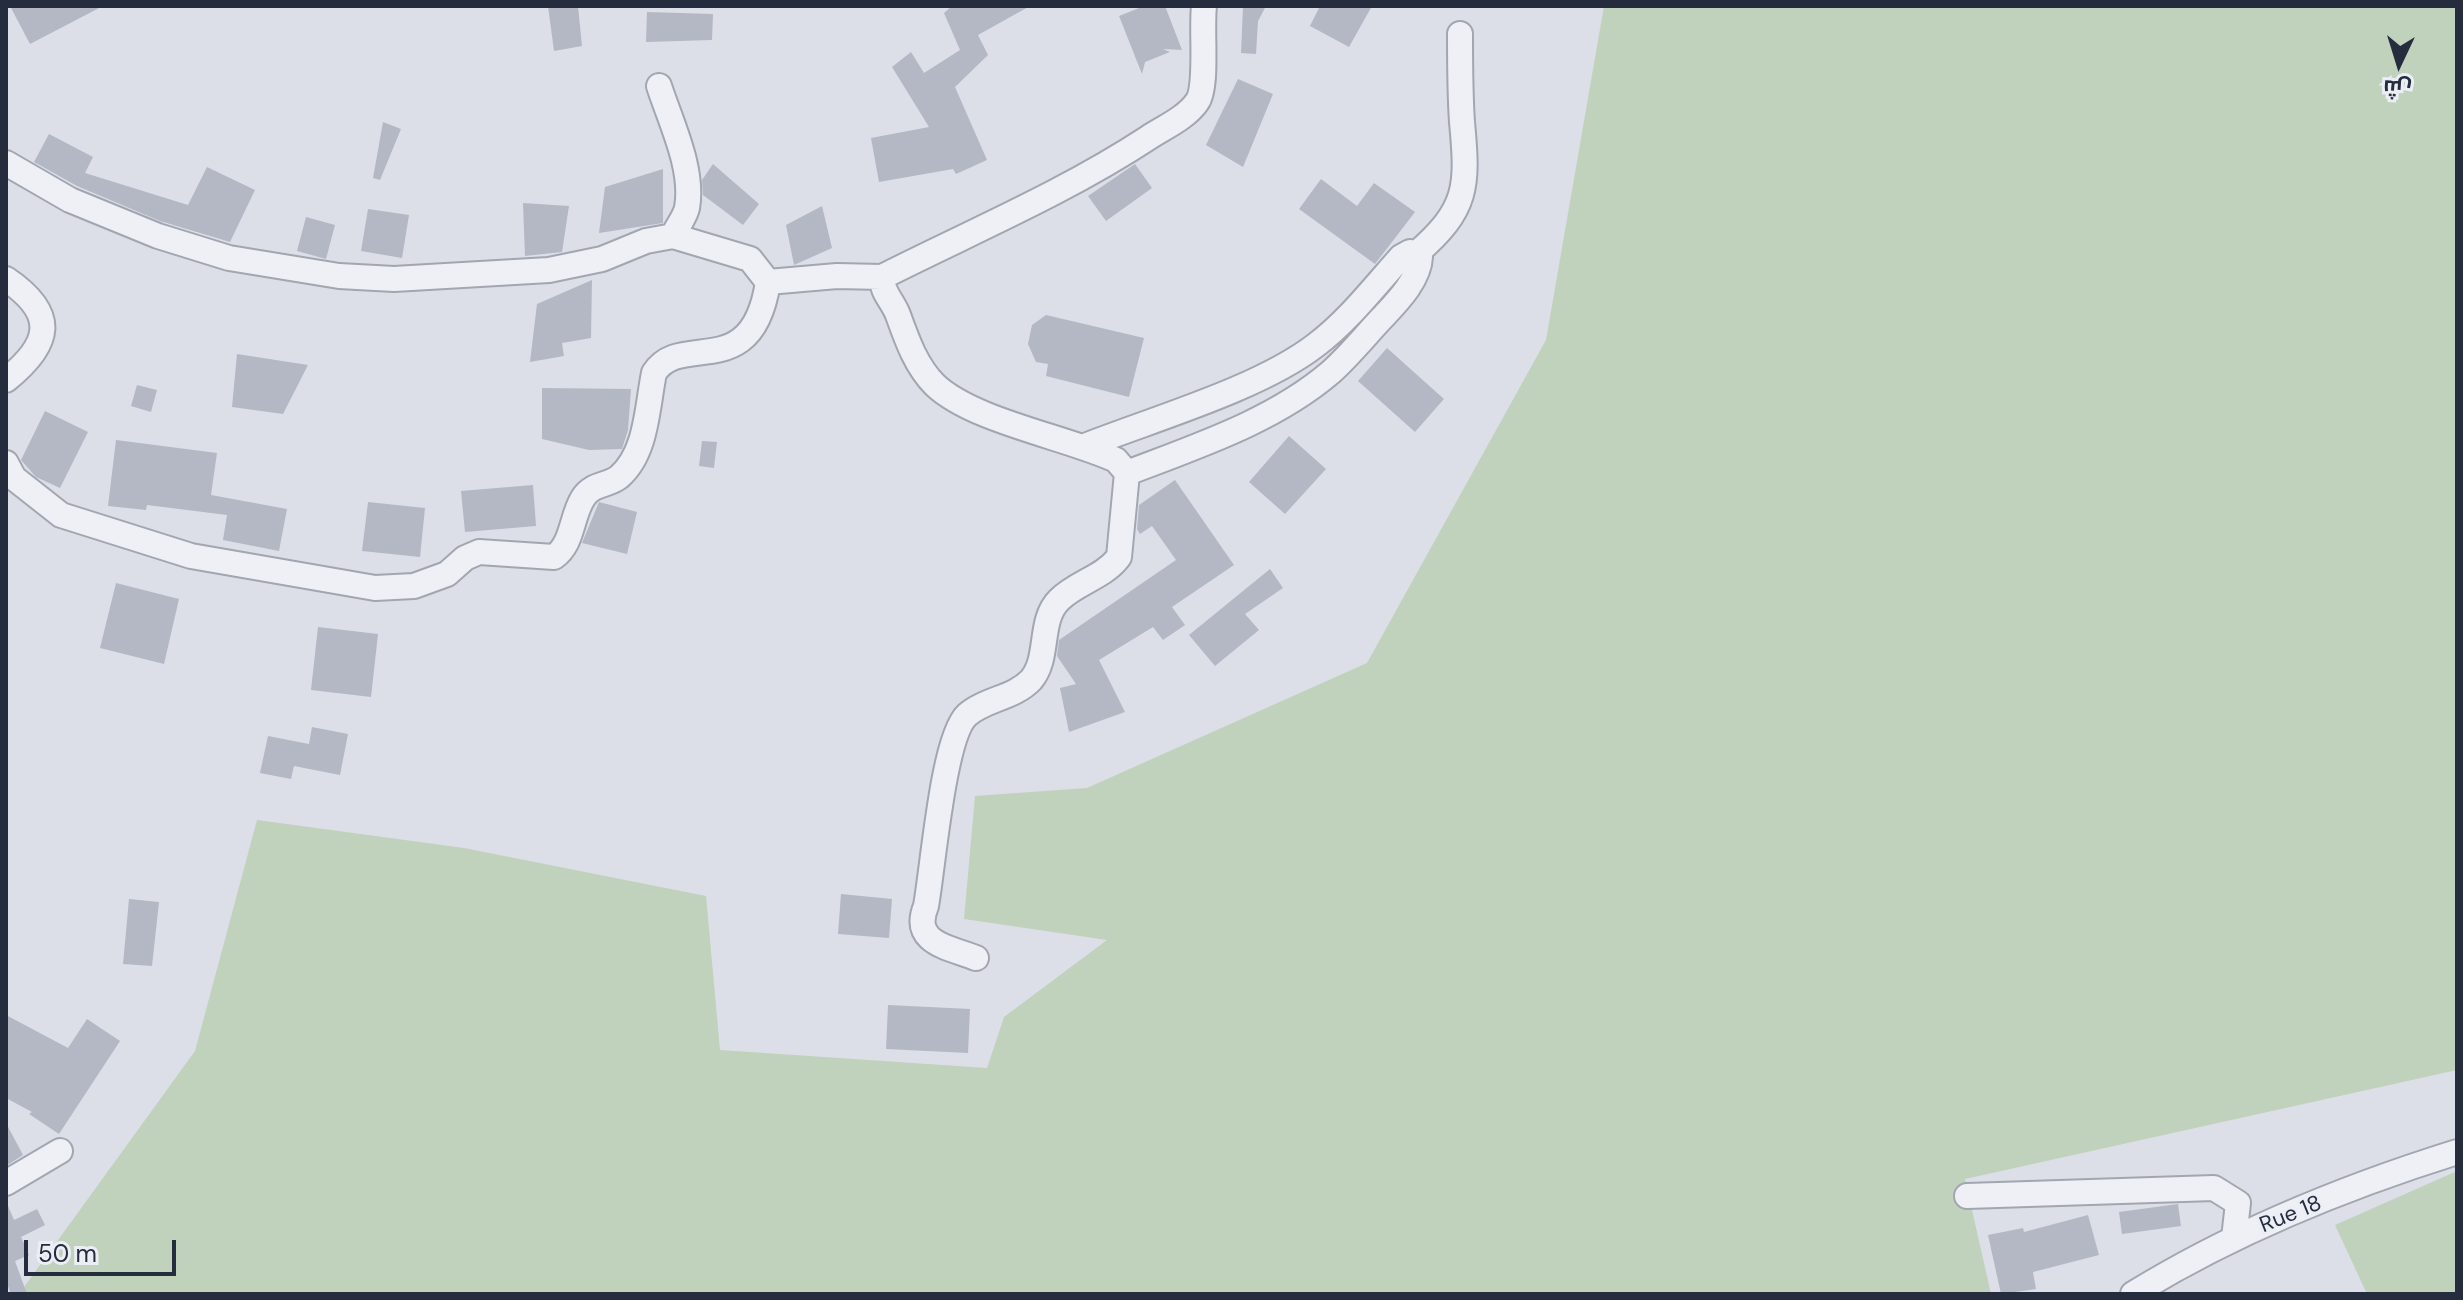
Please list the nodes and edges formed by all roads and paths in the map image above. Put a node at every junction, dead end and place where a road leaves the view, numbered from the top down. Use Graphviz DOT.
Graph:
graph roads {
  1 [pos="1204,6"];
  2 [pos="1460,34"];
  3 [pos="659,86"];
  4 [pos="6,163"];
  5 [pos="673,236"];
  6 [pos="1416,254"];
  7 [pos="882,277"];
  8 [pos="6,279"];
  9 [pos="768,282"];
  10 [pos="6,380"];
  11 [pos="1085,446"];
  12 [pos="6,463"];
  13 [pos="1127,473"];
  14 [pos="976,958"];
  15 [pos="60,1151"];
  16 [pos="2457,1152"];
  17 [pos="6,1183"];
  18 [pos="1967,1196"];
  19 [pos="2234,1238"];
  20 [pos="2133,1294"];
  1 -- 7 [label="street"];
  2 -- 6 [label="street"];
  3 -- 5 [label="street"];
  4 -- 5 [label="street"];
  5 -- 9 [label="street"];
  6 -- 11 [label="street"];
  6 -- 13 [label="street"];
  7 -- 9 [label="street"];
  7 -- 11 [label="street"];
  8 -- 10 [label="street"];
  9 -- 12 [label="street"];
  11 -- 13 [label="street"];
  13 -- 14 [label="street"];
  15 -- 17 [label="street"];
  16 -- 19 [label="street, Rue 18"];
  18 -- 19 [label="street"];
  19 -- 20 [label="street, Rue 18"];
}
